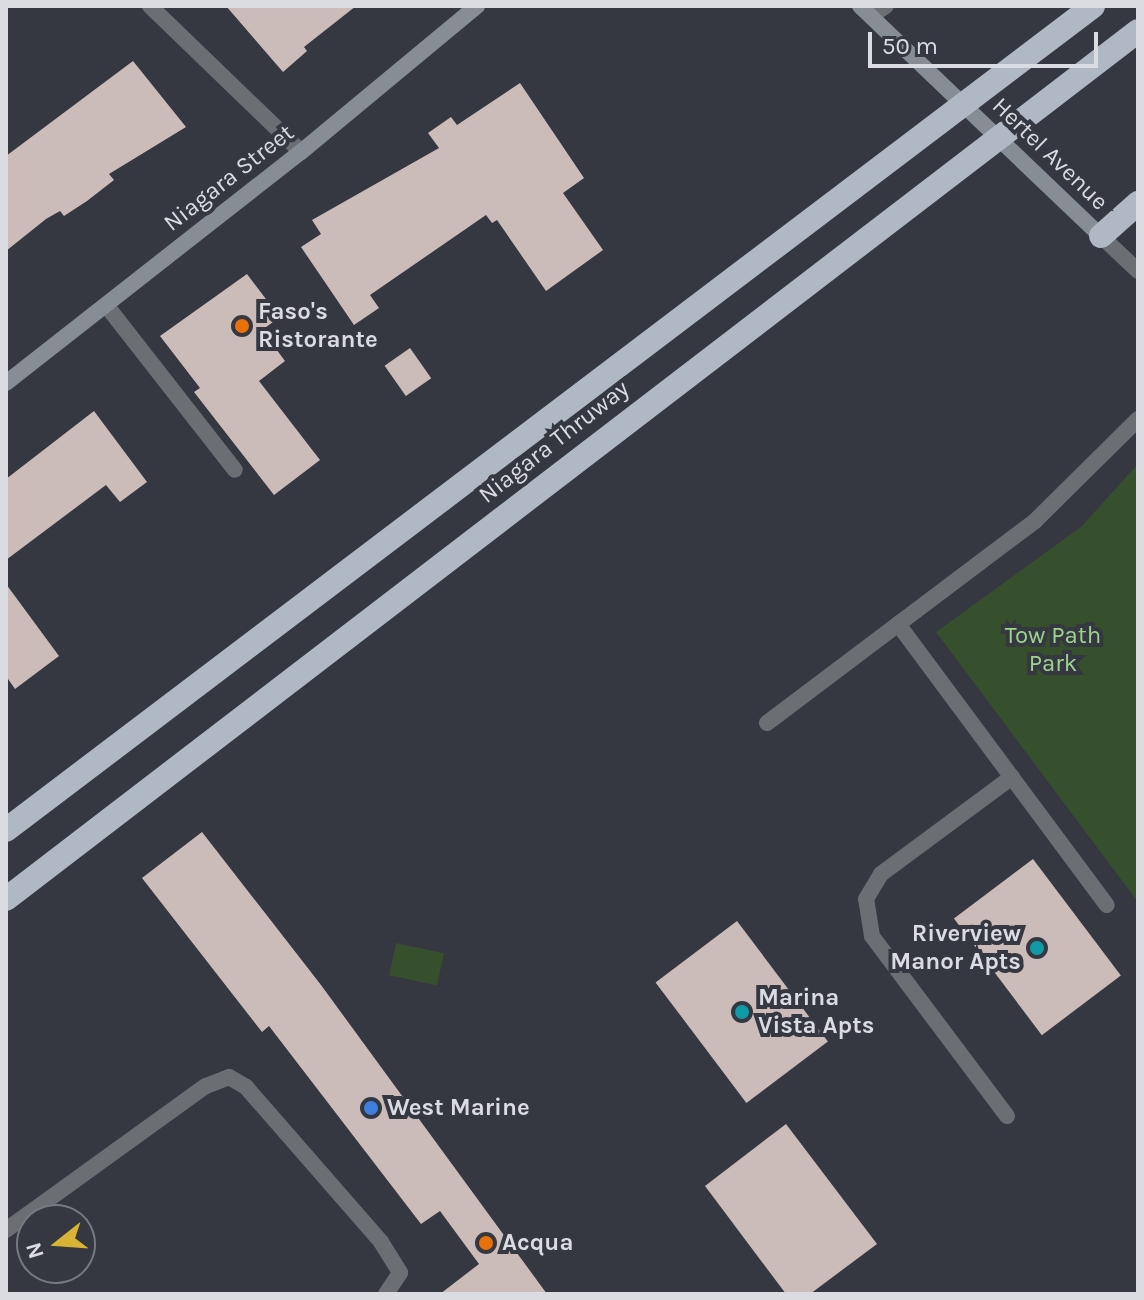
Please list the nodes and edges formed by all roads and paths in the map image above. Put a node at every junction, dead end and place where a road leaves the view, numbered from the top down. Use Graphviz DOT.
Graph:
graph roads {
  1 [pos="150,6"];
  2 [pos="477,6"];
  3 [pos="886,6"];
  4 [pos="1093,6"];
  5 [pos="866,11"];
  6 [pos="1138,31"];
  7 [pos="301,152"];
  8 [pos="1138,203"];
  9 [pos="1101,236"];
  10 [pos="1138,271"];
  11 [pos="106,305"];
  12 [pos="6,383"];
  13 [pos="1138,419"];
  14 [pos="235,470"];
  15 [pos="898,624"];
  16 [pos="767,723"];
  17 [pos="1012,777"];
  18 [pos="6,830"];
  19 [pos="6,899"];
  20 [pos="1107,905"];
  21 [pos="1007,1116"];
  22 [pos="6,1230"];
  23 [pos="386,1294"];
  1 -- 7 [label="street"];
  2 -- 7 [label="main road, Niagara Street"];
  3 -- 5 [label="street"];
  4 -- 18 [label="highway, Niagara Thruway"];
  5 -- 9 [label="main road, Hertel Avenue"];
  6 -- 19 [label="highway, Niagara Thruway"];
  7 -- 11 [label="main road, Niagara Street"];
  8 -- 9 [label="highway"];
  9 -- 10 [label="street, Hertel Avenue"];
  11 -- 12 [label="main road, Niagara Street"];
  11 -- 14 [label="street"];
  13 -- 15 [label="street"];
  15 -- 16 [label="street"];
  15 -- 17 [label="street"];
  17 -- 20 [label="street"];
  17 -- 21 [label="street"];
  22 -- 23 [label="street"];
}
